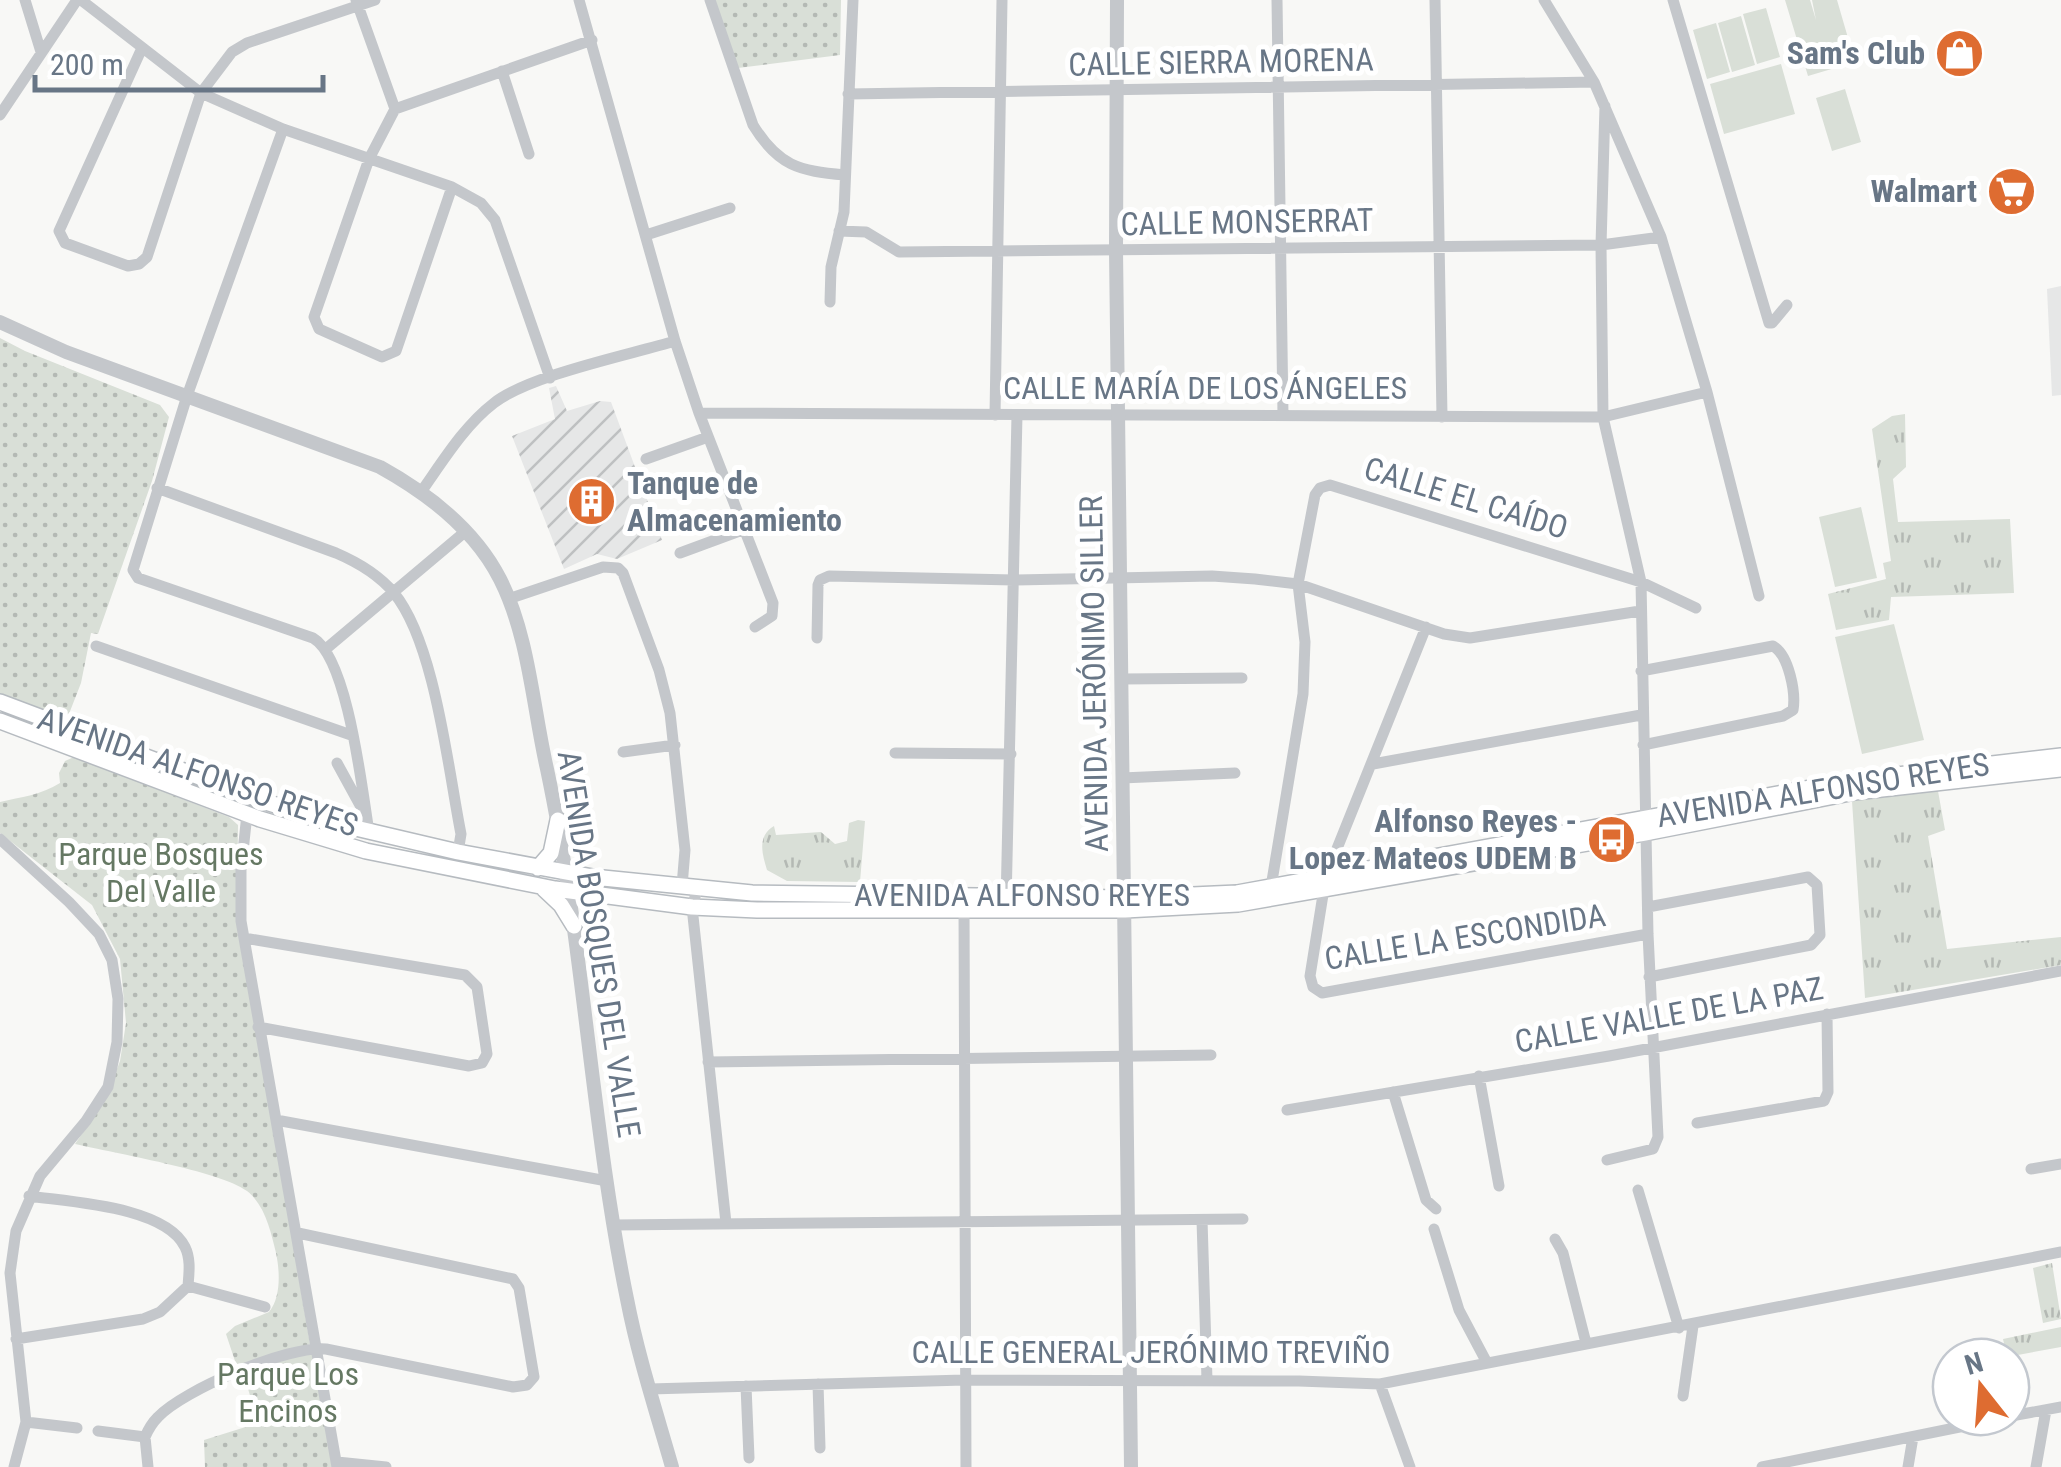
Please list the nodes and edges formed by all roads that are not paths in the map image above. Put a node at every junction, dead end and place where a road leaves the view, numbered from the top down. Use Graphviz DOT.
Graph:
graph roads {
  1 [pos="26,0"];
  2 [pos="79,0"];
  3 [pos="375,0"];
  4 [pos="579,0"];
  5 [pos="710,0"];
  6 [pos="853,0"];
  7 [pos="1002,0"];
  8 [pos="1116,0"];
  9 [pos="1277,0"];
  10 [pos="1436,0"];
  11 [pos="1544,0"];
  12 [pos="1673,0"];
  13 [pos="357,3"];
  14 [pos="592,40"];
  15 [pos="142,48"];
  16 [pos="42,52"];
  17 [pos="502,70"];
  18 [pos="1594,82"];
  19 [pos="1439,86"];
  20 [pos="1277,88"];
  21 [pos="1116,91"];
  22 [pos="1002,92"];
  23 [pos="201,93"];
  24 [pos="848,94"];
  25 [pos="1604,106"];
  26 [pos="395,109"];
  27 [pos="0,115"];
  28 [pos="282,129"];
  29 [pos="529,154"];
  30 [pos="369,159"];
  31 [pos="845,175"];
  32 [pos="452,187"];
  33 [pos="730,208"];
  34 [pos="839,230"];
  35 [pos="646,235"];
  36 [pos="1661,237"];
  37 [pos="1601,245"];
  38 [pos="1439,247"];
  39 [pos="1281,248"];
  40 [pos="1116,250"];
  41 [pos="998,252"];
  42 [pos="830,302"];
  43 [pos="1788,305"];
  44 [pos="0,322"];
  45 [pos="676,341"];
  46 [pos="550,378"];
  47 [pos="1707,392"];
  48 [pos="188,396"];
  49 [pos="699,413"];
  50 [pos="996,415"];
  51 [pos="1017,415"];
  52 [pos="1284,415"];
  53 [pos="1119,416"];
  54 [pos="1442,417"];
  55 [pos="1604,417"];
  56 [pos="708,437"];
  57 [pos="646,459"];
  58 [pos="157,488"];
  59 [pos="421,492"];
  60 [pos="745,529"];
  61 [pos="466,532"];
  62 [pos="680,553"];
  63 [pos="1120,578"];
  64 [pos="1014,580"];
  65 [pos="1640,582"];
  66 [pos="1298,584"];
  67 [pos="392,591"];
  68 [pos="1759,596"];
  69 [pos="508,599"];
  70 [pos="1696,608"];
  71 [pos="1640,611"];
  72 [pos="755,627"];
  73 [pos="1426,627"];
  74 [pos="817,638"];
  75 [pos="96,646"];
  76 [pos="327,648"];
  77 [pos="1641,672"];
  78 [pos="1242,678"];
  79 [pos="1122,679"];
  80 [pos="0,702"];
  81 [pos="1641,715"];
  82 [pos="0,721"];
  83 [pos="352,735"];
  84 [pos="675,745"];
  85 [pos="1643,745"];
  86 [pos="623,752"];
  87 [pos="895,752"];
  88 [pos="1011,754"];
  89 [pos="2061,756"];
  90 [pos="337,762"];
  91 [pos="1373,764"];
  92 [pos="2061,770"];
  93 [pos="1235,772"];
  94 [pos="1122,778"];
  95 [pos="247,814"];
  96 [pos="558,820"];
  97 [pos="368,825"];
  98 [pos="1646,825"];
  99 [pos="0,839"];
  100 [pos="458,852"];
  101 [pos="538,868"];
  102 [pos="568,872"];
  103 [pos="1325,882"];
  104 [pos="541,887"];
  105 [pos="690,887"];
  106 [pos="1270,887"];
  107 [pos="570,891"];
  108 [pos="963,901"];
  109 [pos="1006,902"];
  110 [pos="1125,904"];
  111 [pos="692,907"];
  112 [pos="1648,907"];
  113 [pos="574,926"];
  114 [pos="1648,934"];
  115 [pos="244,938"];
  116 [pos="2061,971"];
  117 [pos="1650,978"];
  118 [pos="1827,1014"];
  119 [pos="258,1026"];
  120 [pos="1652,1048"];
  121 [pos="1212,1054"];
  122 [pos="1126,1058"];
  123 [pos="962,1059"];
  124 [pos="708,1062"];
  125 [pos="1479,1076"];
  126 [pos="1392,1092"];
  127 [pos="1287,1110"];
  128 [pos="276,1120"];
  129 [pos="1697,1124"];
  130 [pos="1607,1160"];
  131 [pos="2061,1164"];
  132 [pos="2030,1169"];
  133 [pos="606,1181"];
  134 [pos="1500,1186"];
  135 [pos="1638,1190"];
  136 [pos="28,1196"];
  137 [pos="1436,1209"];
  138 [pos="1243,1219"];
  139 [pos="1127,1220"];
  140 [pos="1202,1220"];
  141 [pos="966,1221"];
  142 [pos="726,1223"];
  143 [pos="614,1225"];
  144 [pos="1434,1230"];
  145 [pos="298,1233"];
  146 [pos="1555,1240"];
  147 [pos="2061,1252"];
  148 [pos="188,1286"];
  149 [pos="265,1307"];
  150 [pos="1693,1326"];
  151 [pos="1679,1328"];
  152 [pos="16,1340"];
  153 [pos="1586,1343"];
  154 [pos="317,1348"];
  155 [pos="1486,1361"];
  156 [pos="964,1380"];
  157 [pos="1128,1380"];
  158 [pos="1207,1380"];
  159 [pos="818,1384"];
  160 [pos="1380,1384"];
  161 [pos="746,1386"];
  162 [pos="650,1389"];
  163 [pos="1683,1396"];
  164 [pos="2061,1407"];
  165 [pos="2046,1410"];
  166 [pos="2031,1413"];
  167 [pos="26,1422"];
  168 [pos="78,1428"];
  169 [pos="98,1431"];
  170 [pos="1931,1433"];
  171 [pos="144,1437"];
  172 [pos="1913,1437"];
  173 [pos="820,1448"];
  174 [pos="749,1458"];
  175 [pos="337,1464"];
  176 [pos="14,1467"];
  177 [pos="148,1467"];
  178 [pos="386,1467"];
  179 [pos="672,1467"];
  180 [pos="966,1467"];
  181 [pos="1130,1467"];
  182 [pos="1410,1467"];
  183 [pos="1762,1467"];
  184 [pos="1908,1467"];
  185 [pos="2036,1467"];
  1 -- 16 [label="street"];
  2 -- 15 [label="street"];
  2 -- 16 [label="street"];
  3 -- 13 [label="street"];
  4 -- 14 [label="street"];
  5 -- 31 [label="street"];
  6 -- 24 [label="street"];
  7 -- 22 [label="street"];
  8 -- 21 [label="street, AVENIDA JERÓNIMO SILLER"];
  9 -- 20 [label="street"];
  10 -- 19 [label="street"];
  11 -- 18 [label="street"];
  12 -- 43 [label="street"];
  13 -- 23 [label="street"];
  13 -- 26 [label="street"];
  14 -- 17 [label="street"];
  14 -- 35 [label="street"];
  15 -- 23 [label="street"];
  15 -- 23 [label="street"];
  16 -- 27 [label="street"];
  17 -- 26 [label="street"];
  17 -- 29 [label="street"];
  18 -- 19 [label="street, CALLE SIERRA MORENA"];
  18 -- 25 [label="street"];
  19 -- 20 [label="street, CALLE SIERRA MORENA"];
  19 -- 38 [label="street"];
  20 -- 21 [label="street, CALLE SIERRA MORENA"];
  20 -- 39 [label="street"];
  21 -- 22 [label="street, CALLE SIERRA MORENA"];
  21 -- 40 [label="street, AVENIDA JERÓNIMO SILLER"];
  22 -- 24 [label="street, CALLE SIERRA MORENA"];
  22 -- 41 [label="street"];
  23 -- 28 [label="street"];
  24 -- 31 [label="street"];
  25 -- 36 [label="street"];
  25 -- 37 [label="street"];
  26 -- 30 [label="street"];
  28 -- 30 [label="street"];
  28 -- 48 [label="street"];
  30 -- 32 [label="street"];
  30 -- 32 [label="street"];
  31 -- 34 [label="street"];
  32 -- 46 [label="street"];
  33 -- 35 [label="street"];
  34 -- 41 [label="street, CALLE MONSERRAT"];
  34 -- 42 [label="street"];
  35 -- 45 [label="street"];
  36 -- 37 [label="street, CALLE MONSERRAT"];
  36 -- 47 [label="street"];
  37 -- 38 [label="street, CALLE MONSERRAT"];
  37 -- 55 [label="street"];
  38 -- 39 [label="street, CALLE MONSERRAT"];
  38 -- 54 [label="street"];
  39 -- 40 [label="street, CALLE MONSERRAT"];
  39 -- 52 [label="street"];
  40 -- 41 [label="street, CALLE MONSERRAT"];
  40 -- 53 [label="street, AVENIDA JERÓNIMO SILLER"];
  41 -- 50 [label="street"];
  44 -- 48 [label="street, AVENIDA BOSQUES DEL VALLE"];
  45 -- 46 [label="street"];
  45 -- 49 [label="street"];
  46 -- 59 [label="street"];
  47 -- 55 [label="street, CALLE MARÍA DE LOS ÁNGELES"];
  47 -- 68 [label="street"];
  48 -- 58 [label="street"];
  48 -- 59 [label="street, AVENIDA BOSQUES DEL VALLE"];
  49 -- 50 [label="street, CALLE MARÍA DE LOS ÁNGELES"];
  49 -- 56 [label="street"];
  50 -- 51 [label="street, CALLE MARÍA DE LOS ÁNGELES"];
  51 -- 53 [label="street, CALLE MARÍA DE LOS ÁNGELES"];
  51 -- 64 [label="street"];
  52 -- 53 [label="street, CALLE MARÍA DE LOS ÁNGELES"];
  52 -- 54 [label="street, CALLE MARÍA DE LOS ÁNGELES"];
  53 -- 63 [label="street, AVENIDA JERÓNIMO SILLER"];
  54 -- 55 [label="street, CALLE MARÍA DE LOS ÁNGELES"];
  55 -- 65 [label="street"];
  56 -- 57 [label="street"];
  56 -- 60 [label="street"];
  58 -- 67 [label="street"];
  58 -- 76 [label="street"];
  59 -- 61 [label="street, AVENIDA BOSQUES DEL VALLE"];
  60 -- 62 [label="street"];
  60 -- 72 [label="street"];
  61 -- 67 [label="street"];
  61 -- 69 [label="street, AVENIDA BOSQUES DEL VALLE"];
  63 -- 64 [label="street"];
  63 -- 66 [label="street"];
  63 -- 79 [label="street, AVENIDA JERÓNIMO SILLER"];
  64 -- 74 [label="street"];
  64 -- 88 [label="street"];
  65 -- 66 [label="street, CALLE EL CAÍDO"];
  65 -- 70 [label="street"];
  65 -- 71 [label="street"];
  66 -- 73 [label="street"];
  66 -- 106 [label="street, CALLE EL CAÍDO"];
  67 -- 76 [label="street"];
  67 -- 100 [label="street"];
  69 -- 84 [label="street"];
  69 -- 96 [label="street, AVENIDA BOSQUES DEL VALLE"];
  71 -- 73 [label="street"];
  71 -- 77 [label="street"];
  73 -- 91 [label="street, CALLE LA ESCONDIDA"];
  75 -- 83 [label="street"];
  76 -- 83 [label="street"];
  77 -- 81 [label="street"];
  77 -- 85 [label="street"];
  78 -- 79 [label="street"];
  79 -- 94 [label="street, AVENIDA JERÓNIMO SILLER"];
  80 -- 97 [label="main road, AVENIDA ALFONSO REYES"];
  81 -- 85 [label="street"];
  81 -- 91 [label="street"];
  82 -- 95 [label="main road, AVENIDA ALFONSO REYES"];
  83 -- 97 [label="street"];
  84 -- 86 [label="street"];
  84 -- 105 [label="street"];
  85 -- 98 [label="street"];
  87 -- 88 [label="street"];
  88 -- 109 [label="street"];
  89 -- 98 [label="main road, AVENIDA ALFONSO REYES"];
  90 -- 97 [label="street"];
  91 -- 103 [label="street, CALLE LA ESCONDIDA"];
  92 -- 98 [label="main road, AVENIDA ALFONSO REYES"];
  93 -- 94 [label="street"];
  94 -- 110 [label="street, AVENIDA JERÓNIMO SILLER"];
  95 -- 104 [label="main road, AVENIDA ALFONSO REYES"];
  95 -- 115 [label="street"];
  96 -- 101 [label="main road"];
  96 -- 102 [label="street, AVENIDA BOSQUES DEL VALLE"];
  97 -- 100 [label="main road, AVENIDA ALFONSO REYES"];
  98 -- 103 [label="main road, AVENIDA ALFONSO REYES"];
  98 -- 112 [label="street"];
  99 -- 136 [label="street"];
  100 -- 101 [label="main road, AVENIDA ALFONSO REYES"];
  101 -- 102 [label="main road, AVENIDA ALFONSO REYES"];
  102 -- 105 [label="main road, AVENIDA ALFONSO REYES"];
  102 -- 107 [label="street, AVENIDA BOSQUES DEL VALLE"];
  103 -- 106 [label="main road, AVENIDA ALFONSO REYES"];
  103 -- 110 [label="main road, AVENIDA ALFONSO REYES"];
  103 -- 114 [label="street, CALLE LA ESCONDIDA"];
  104 -- 107 [label="main road, AVENIDA ALFONSO REYES"];
  104 -- 113 [label="main road"];
  105 -- 108 [label="main road, AVENIDA ALFONSO REYES"];
  105 -- 111 [label="street"];
  106 -- 110 [label="main road, AVENIDA ALFONSO REYES"];
  107 -- 111 [label="main road, AVENIDA ALFONSO REYES"];
  107 -- 113 [label="street, AVENIDA BOSQUES DEL VALLE"];
  108 -- 109 [label="main road, AVENIDA ALFONSO REYES"];
  108 -- 111 [label="main road, AVENIDA ALFONSO REYES"];
  108 -- 123 [label="street"];
  109 -- 110 [label="main road, AVENIDA ALFONSO REYES"];
  110 -- 122 [label="street, AVENIDA JERÓNIMO SILLER"];
  111 -- 124 [label="street"];
  112 -- 114 [label="street"];
  112 -- 117 [label="street"];
  113 -- 133 [label="street, AVENIDA BOSQUES DEL VALLE"];
  114 -- 117 [label="street"];
  115 -- 119 [label="street"];
  115 -- 119 [label="street"];
  116 -- 118 [label="street, CALLE VALLE DE LA PAZ"];
  117 -- 120 [label="street"];
  118 -- 120 [label="street, CALLE VALLE DE LA PAZ"];
  118 -- 129 [label="street"];
  119 -- 128 [label="street"];
  120 -- 125 [label="street, CALLE VALLE DE LA PAZ"];
  120 -- 130 [label="street"];
  121 -- 122 [label="street"];
  122 -- 123 [label="street"];
  122 -- 139 [label="street, AVENIDA JERÓNIMO SILLER"];
  123 -- 124 [label="street"];
  123 -- 141 [label="street"];
  124 -- 142 [label="street"];
  125 -- 126 [label="street, CALLE VALLE DE LA PAZ"];
  125 -- 134 [label="street"];
  126 -- 127 [label="street, CALLE VALLE DE LA PAZ"];
  126 -- 137 [label="street"];
  128 -- 133 [label="street"];
  128 -- 145 [label="street"];
  131 -- 132 [label="street"];
  133 -- 143 [label="street, AVENIDA BOSQUES DEL VALLE"];
  135 -- 151 [label="street"];
  136 -- 148 [label="street"];
  136 -- 152 [label="street"];
  138 -- 140 [label="street"];
  139 -- 140 [label="street"];
  139 -- 141 [label="street"];
  139 -- 157 [label="street, AVENIDA JERÓNIMO SILLER"];
  140 -- 158 [label="street"];
  141 -- 142 [label="street"];
  141 -- 156 [label="street"];
  142 -- 143 [label="street"];
  143 -- 162 [label="street, AVENIDA BOSQUES DEL VALLE"];
  144 -- 155 [label="street"];
  145 -- 154 [label="street"];
  145 -- 154 [label="street"];
  146 -- 153 [label="street"];
  147 -- 150 [label="street, CALLE GENERAL JERÓNIMO TREVIÑO"];
  148 -- 149 [label="street"];
  148 -- 152 [label="street"];
  150 -- 151 [label="street, CALLE GENERAL JERÓNIMO TREVIÑO"];
  150 -- 163 [label="street"];
  151 -- 153 [label="street, CALLE GENERAL JERÓNIMO TREVIÑO"];
  152 -- 167 [label="street"];
  153 -- 155 [label="street, CALLE GENERAL JERÓNIMO TREVIÑO"];
  154 -- 171 [label="street"];
  154 -- 175 [label="street"];
  155 -- 160 [label="street, CALLE GENERAL JERÓNIMO TREVIÑO"];
  156 -- 157 [label="street, CALLE GENERAL JERÓNIMO TREVIÑO"];
  156 -- 159 [label="street, CALLE GENERAL JERÓNIMO TREVIÑO"];
  156 -- 180 [label="street"];
  157 -- 158 [label="street, CALLE GENERAL JERÓNIMO TREVIÑO"];
  157 -- 181 [label="street, AVENIDA JERÓNIMO SILLER"];
  158 -- 160 [label="street, CALLE GENERAL JERÓNIMO TREVIÑO"];
  159 -- 161 [label="street, CALLE GENERAL JERÓNIMO TREVIÑO"];
  159 -- 173 [label="street"];
  160 -- 182 [label="street"];
  161 -- 162 [label="street, CALLE GENERAL JERÓNIMO TREVIÑO"];
  161 -- 174 [label="street"];
  162 -- 179 [label="street, AVENIDA BOSQUES DEL VALLE"];
  164 -- 165 [label="street"];
  165 -- 166 [label="street"];
  165 -- 185 [label="street"];
  167 -- 168 [label="street"];
  167 -- 176 [label="street"];
  169 -- 171 [label="street"];
  170 -- 172 [label="street"];
  171 -- 177 [label="street"];
  172 -- 183 [label="street"];
  172 -- 184 [label="street"];
  175 -- 178 [label="street"];
}
